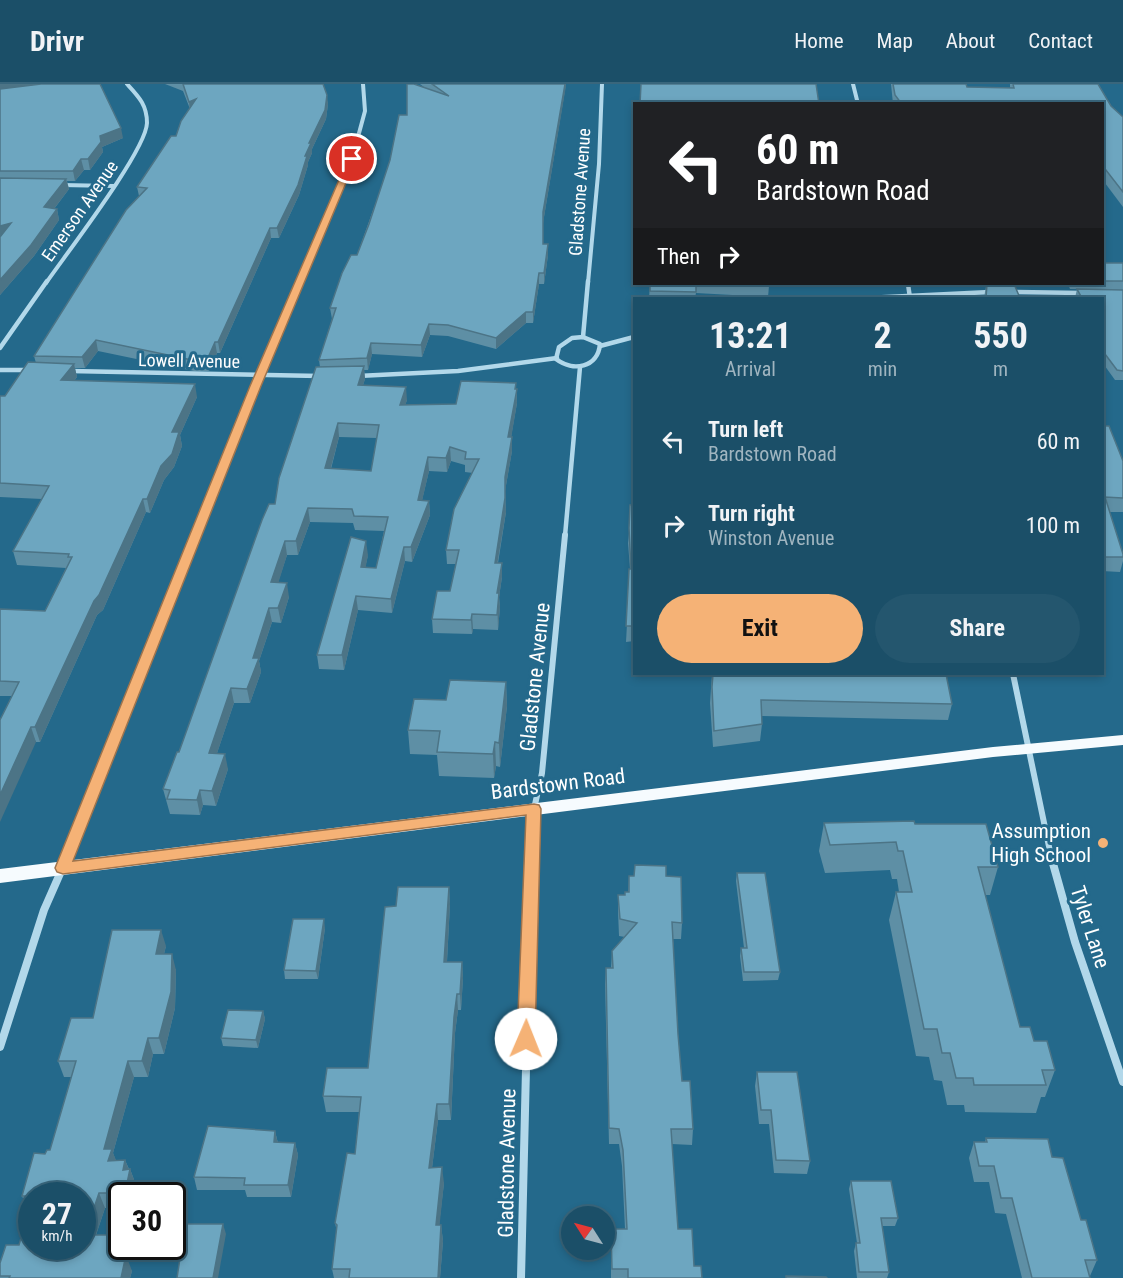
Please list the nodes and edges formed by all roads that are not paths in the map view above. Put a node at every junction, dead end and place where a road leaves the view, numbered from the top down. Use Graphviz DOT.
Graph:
graph roads {
  1 [pos="127,84"];
  2 [pos="363,84"];
  3 [pos="603,84"];
  4 [pos="853,84"];
  5 [pos="858,102"];
  6 [pos="57,185"];
  7 [pos="114,186"];
  8 [pos="1093,294"];
  9 [pos="910,297"];
  10 [pos="583,337"];
  11 [pos="633,337"];
  12 [pos="600,346"];
  13 [pos="0,348"];
  14 [pos="557,358"];
  15 [pos="580,367"];
  16 [pos="0,370"];
  17 [pos="41,371"];
  18 [pos="64,371"];
  19 [pos="261,375"];
  20 [pos="333,376"];
  21 [pos="356,376"];
  22 [pos="1013,675"];
  23 [pos="1123,740"];
  24 [pos="1030,749"];
  25 [pos="534,809"];
  26 [pos="63,868"];
  27 [pos="0,876"];
  28 [pos="0,1047"];
  29 [pos="1123,1082"];
  30 [pos="520,1278"];
  1 -- 7 [label="street, Emerson Avenue"];
  2 -- 19 [label="street"];
  3 -- 10 [label="street, Gladstone Avenue"];
  4 -- 5 [label="street"];
  6 -- 7 [label="street"];
  7 -- 13 [label="street, Emerson Avenue"];
  8 -- 9 [label="street"];
  10 -- 12 [label="street"];
  10 -- 14 [label="street"];
  11 -- 12 [label="street"];
  12 -- 15 [label="street"];
  14 -- 15 [label="street"];
  14 -- 21 [label="street"];
  15 -- 25 [label="street, Gladstone Avenue"];
  16 -- 17 [label="street"];
  18 -- 19 [label="street, Lowell Avenue"];
  19 -- 20 [label="street, Lowell Avenue"];
  19 -- 26 [label="street"];
  22 -- 24 [label="street, Tyler Lane"];
  23 -- 24 [label="main road, Bardstown Road"];
  24 -- 25 [label="main road, Bardstown Road"];
  24 -- 29 [label="street, Tyler Lane"];
  25 -- 26 [label="main road, Bardstown Road"];
  25 -- 30 [label="street, Gladstone Avenue"];
  26 -- 27 [label="main road, Bardstown Road"];
  26 -- 28 [label="street"];
}
